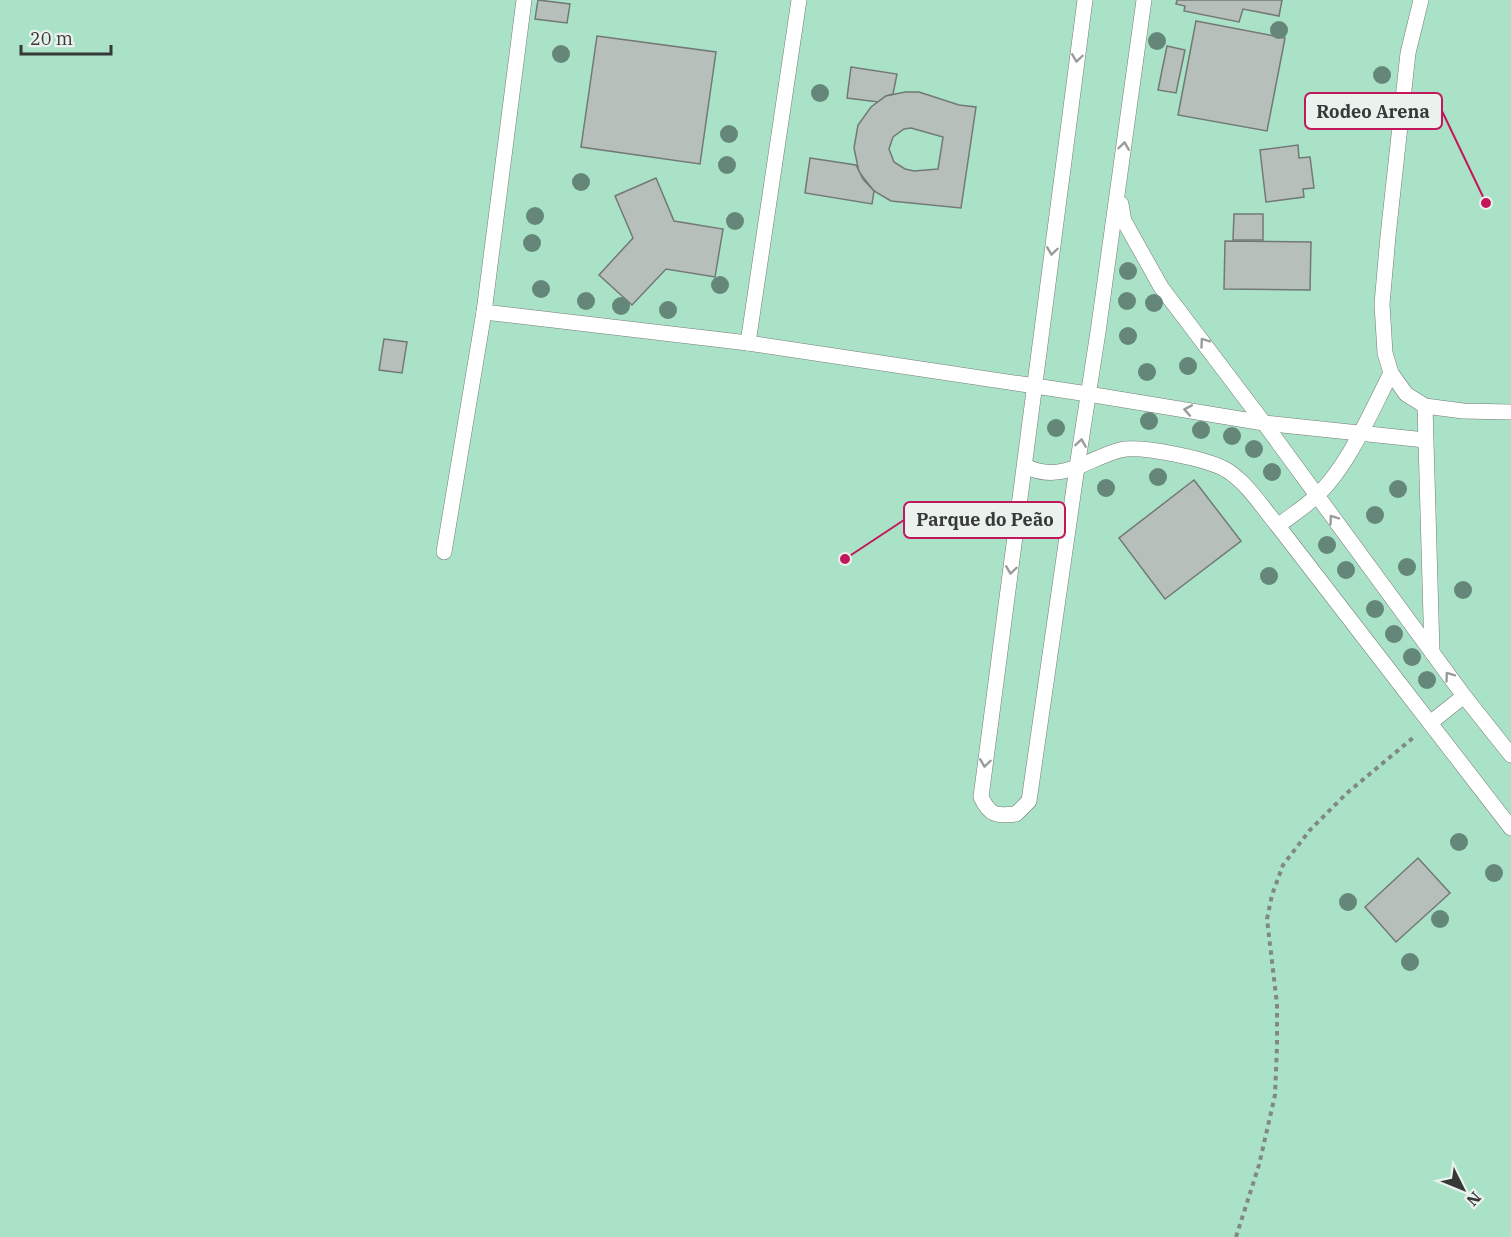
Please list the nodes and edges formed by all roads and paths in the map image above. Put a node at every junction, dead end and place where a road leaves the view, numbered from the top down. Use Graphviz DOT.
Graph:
graph roads {
  1 [pos="524,0"];
  2 [pos="799,0"];
  3 [pos="1085,0"];
  4 [pos="1144,0"];
  5 [pos="1421,0"];
  6 [pos="1119,186"];
  7 [pos="484,312"];
  8 [pos="748,343"];
  9 [pos="1390,374"];
  10 [pos="1034,385"];
  11 [pos="1089,394"];
  12 [pos="1425,406"];
  13 [pos="1511,412"];
  14 [pos="1264,423"];
  15 [pos="1361,433"];
  16 [pos="1425,440"];
  17 [pos="1024,466"];
  18 [pos="1077,467"];
  19 [pos="1316,496"];
  20 [pos="1278,526"];
  21 [pos="444,552"];
  22 [pos="1432,653"];
  23 [pos="1464,696"];
  24 [pos="1430,723"];
  25 [pos="1511,755"];
  26 [pos="1511,828"];
  27 [pos="1236,1237"];
  1 -- 7 [label="lane"];
  2 -- 8 [label="lane"];
  3 -- 10 [label="lane, one-way"];
  6 -- 4 [label="lane, one-way"];
  5 -- 9 [label="lane"];
  6 -- 11 [label="lane"];
  14 -- 6 [label="lane, one-way"];
  7 -- 8 [label="lane"];
  7 -- 21 [label="lane"];
  8 -- 10 [label="lane"];
  9 -- 12 [label="lane"];
  9 -- 15 [label="lane"];
  10 -- 11 [label="lane"];
  10 -- 17 [label="lane"];
  14 -- 11 [label="lane, one-way"];
  18 -- 11 [label="lane, one-way"];
  12 -- 13 [label="lane"];
  12 -- 16 [label="lane"];
  14 -- 15 [label="lane"];
  14 -- 19 [label="lane"];
  15 -- 16 [label="lane"];
  15 -- 19 [label="lane"];
  16 -- 22 [label="lane"];
  17 -- 18 [label="lane"];
  17 -- 18 [label="lane, one-way"];
  18 -- 20 [label="lane"];
  19 -- 20 [label="lane"];
  22 -- 19 [label="lane, one-way"];
  20 -- 24 [label="lane"];
  23 -- 22 [label="lane, one-way"];
  23 -- 24 [label="lane"];
  23 -- 25 [label="lane"];
  24 -- 26 [label="lane"];
  24 -- 27 [label="path"];
}
